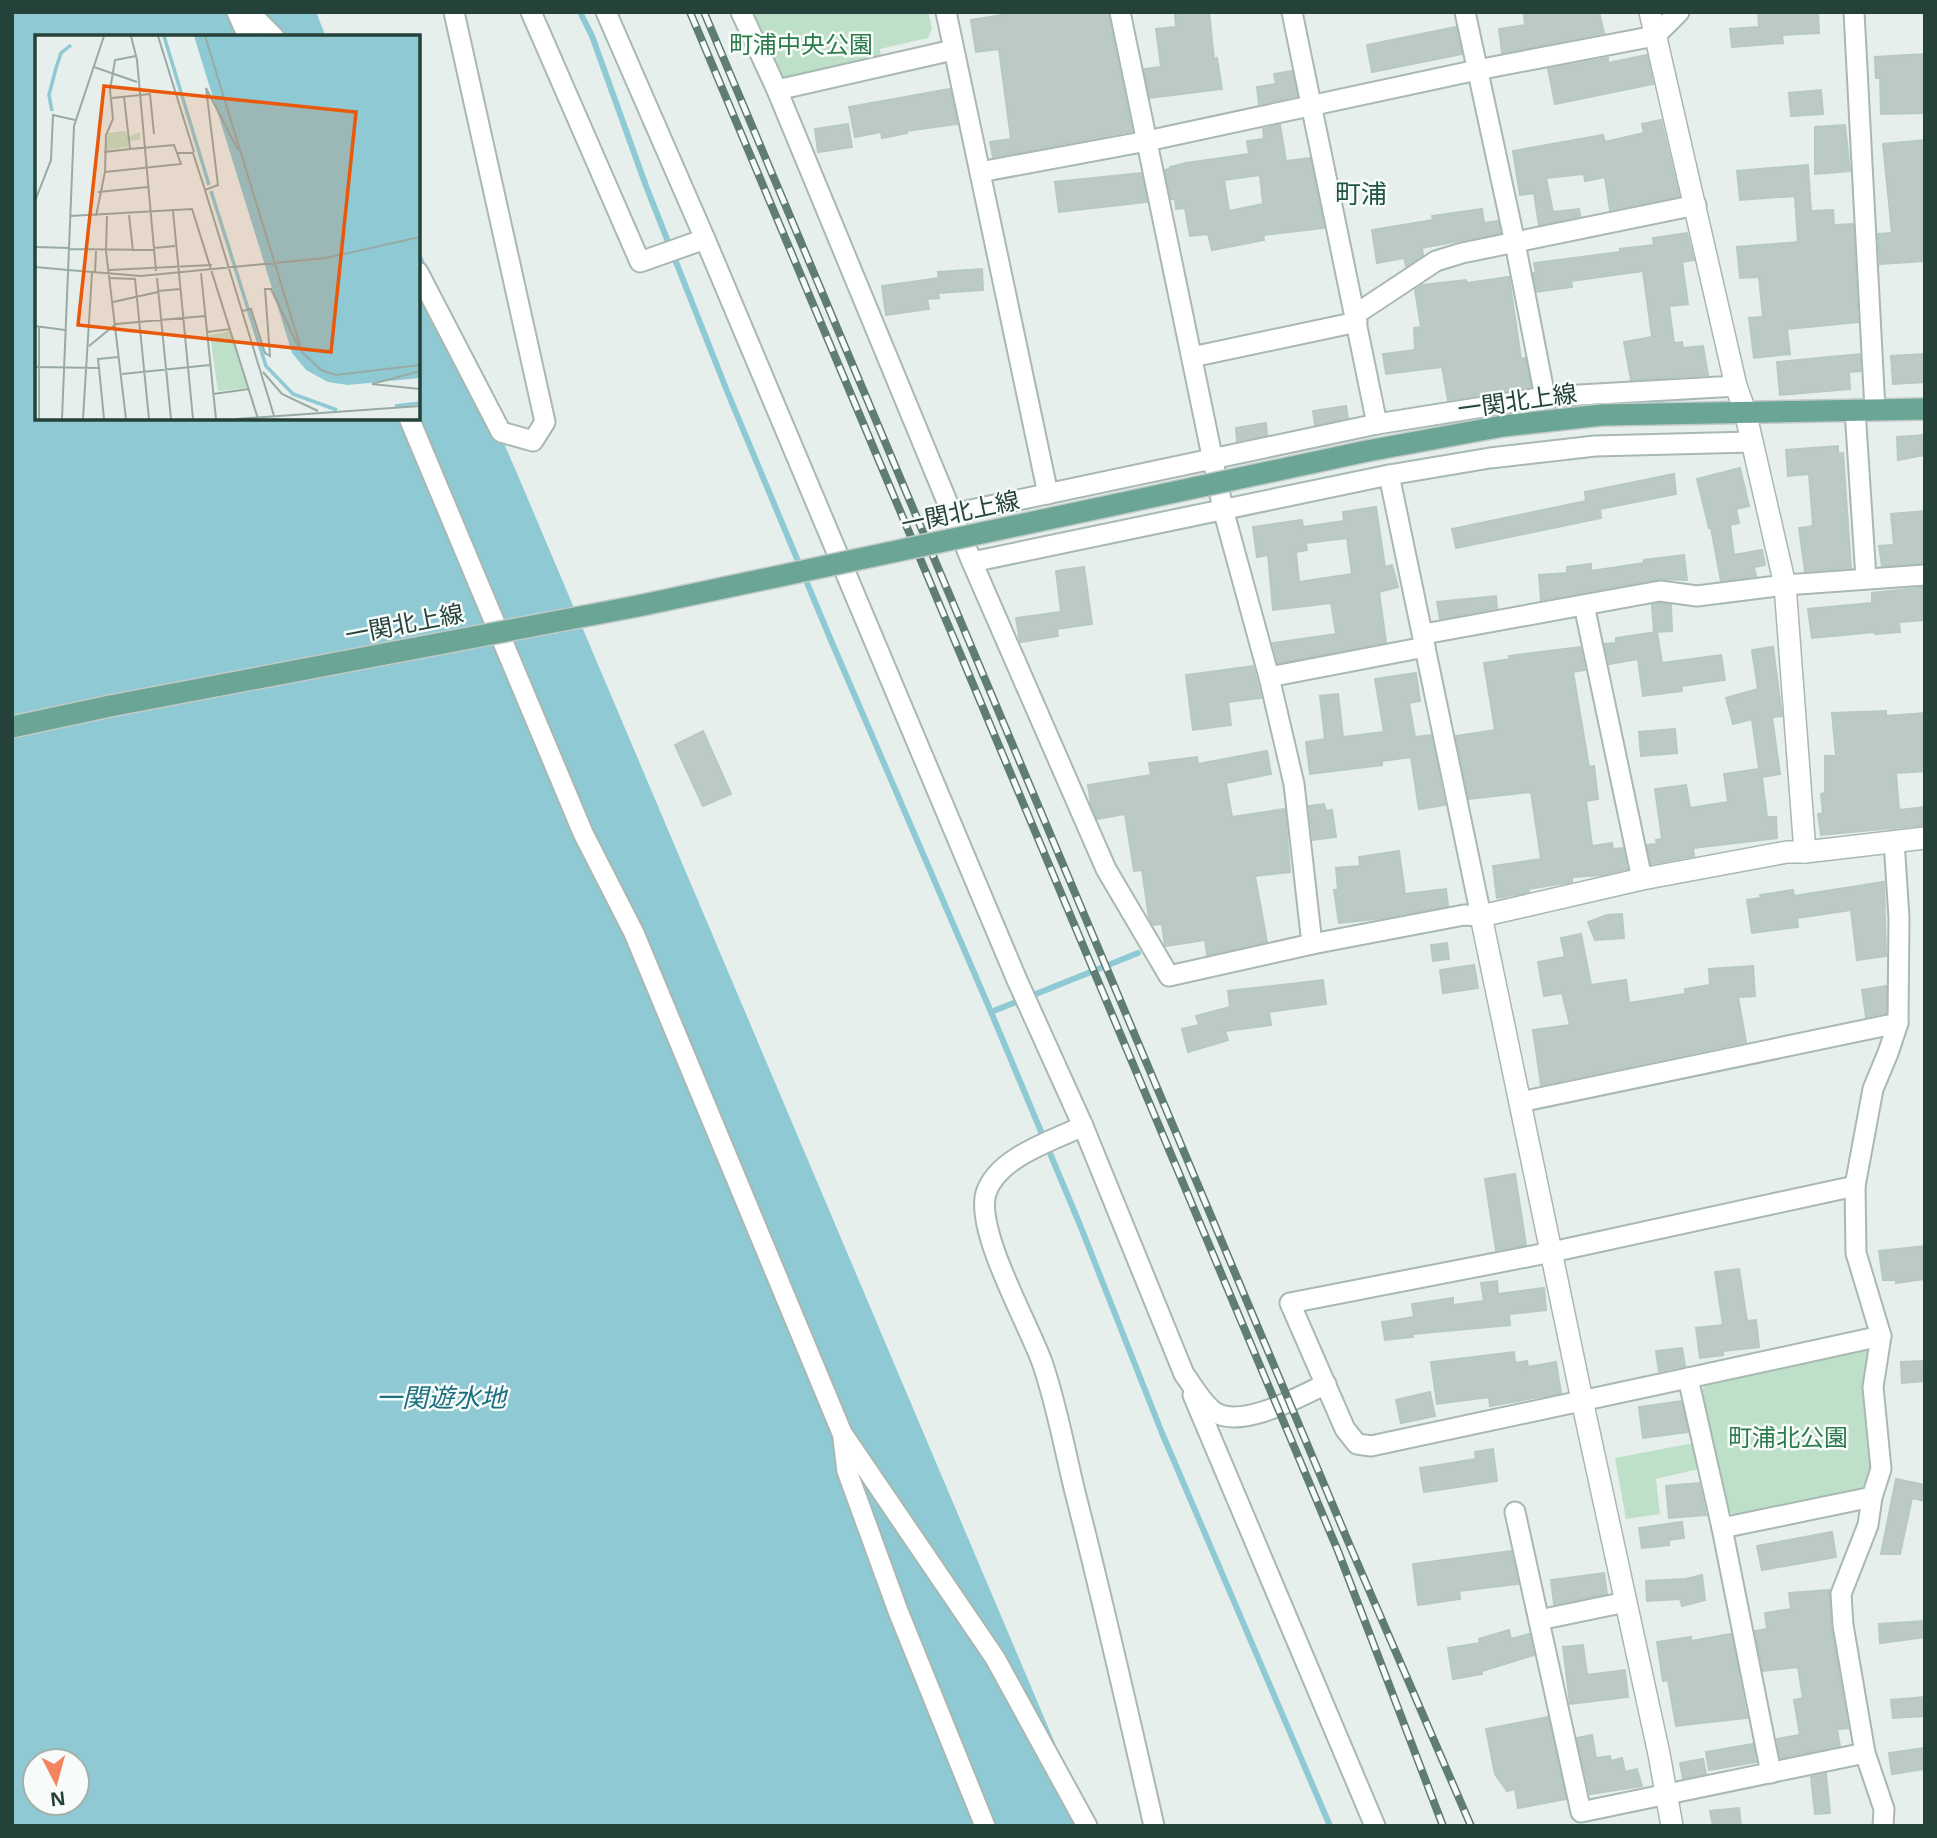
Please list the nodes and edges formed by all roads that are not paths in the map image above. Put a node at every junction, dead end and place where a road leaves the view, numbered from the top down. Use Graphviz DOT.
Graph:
graph roads {
  1 [pos="237,12"];
  2 [pos="249,12"];
  3 [pos="454,12"];
  4 [pos="531,12"];
  5 [pos="606,12"];
  6 [pos="741,12"];
  7 [pos="946,12"];
  8 [pos="1119,12"];
  9 [pos="1292,12"];
  10 [pos="1465,12"];
  11 [pos="1650,12"];
  12 [pos="1679,12"];
  13 [pos="1854,12"];
  14 [pos="247,35"];
  15 [pos="272,35"];
  16 [pos="1655,36"];
  17 [pos="953,50"];
  18 [pos="1477,70"];
  19 [pos="777,90"];
  20 [pos="1312,105"];
  21 [pos="1147,141"];
  22 [pos="980,172"];
  23 [pos="1696,205"];
  24 [pos="698,242"];
  25 [pos="1515,243"];
  26 [pos="420,276"];
  27 [pos="1357,318"];
  28 [pos="1192,357"];
  29 [pos="1736,386"];
  30 [pos="1545,397"];
  31 [pos="1865,410"];
  32 [pos="1925,410"];
  33 [pos="1745,411"];
  34 [pos="410,420"];
  35 [pos="1377,424"];
  36 [pos="1752,442"];
  37 [pos="1213,460"];
  38 [pos="1389,475"];
  39 [pos="1048,494"];
  40 [pos="1223,509"];
  41 [pos="952,514"];
  42 [pos="972,562"];
  43 [pos="1925,575"];
  44 [pos="1866,578"];
  45 [pos="1785,585"];
  46 [pos="1584,605"];
  47 [pos="1424,641"];
  48 [pos="1269,677"];
  49 [pos="12,727"];
  50 [pos="1925,838"];
  51 [pos="1894,841"];
  52 [pos="1805,852"];
  53 [pos="1642,879"];
  54 [pos="1481,916"];
  55 [pos="1312,944"];
  56 [pos="1898,1023"];
  57 [pos="1520,1102"];
  58 [pos="1083,1126"];
  59 [pos="1855,1186"];
  60 [pos="1552,1252"];
  61 [pos="1881,1336"];
  62 [pos="1184,1374"];
  63 [pos="1688,1378"];
  64 [pos="1326,1384"];
  65 [pos="1582,1400"];
  66 [pos="842,1433"];
  67 [pos="1872,1497"];
  68 [pos="1515,1512"];
  69 [pos="1722,1528"];
  70 [pos="1626,1602"];
  71 [pos="1539,1620"];
  72 [pos="1866,1753"];
  73 [pos="1771,1773"];
  74 [pos="1667,1795"];
  75 [pos="985,1826"];
  76 [pos="1087,1826"];
  77 [pos="1154,1826"];
  78 [pos="1375,1826"];
  79 [pos="1672,1826"];
  80 [pos="1883,1826"];
  1 -- 14 [label="street"];
  2 -- 15 [label="street"];
  3 -- 26 [label="street"];
  4 -- 24 [label="street"];
  5 -- 24 [label="street"];
  6 -- 19 [label="street"];
  7 -- 17 [label="street"];
  8 -- 21 [label="street"];
  9 -- 20 [label="street"];
  10 -- 18 [label="street"];
  11 -- 16 [label="street"];
  12 -- 16 [label="street"];
  13 -- 31 [label="street"];
  16 -- 18 [label="street"];
  16 -- 23 [label="street"];
  17 -- 19 [label="street"];
  17 -- 22 [label="street"];
  18 -- 20 [label="street"];
  18 -- 25 [label="street"];
  19 -- 41 [label="street"];
  20 -- 21 [label="street"];
  20 -- 27 [label="street"];
  21 -- 22 [label="street"];
  21 -- 28 [label="street"];
  22 -- 39 [label="street"];
  23 -- 25 [label="street"];
  23 -- 29 [label="street"];
  24 -- 58 [label="street"];
  25 -- 27 [label="street"];
  25 -- 30 [label="street"];
  27 -- 28 [label="street"];
  27 -- 35 [label="street"];
  28 -- 37 [label="street"];
  29 -- 30 [label="street"];
  29 -- 33 [label="street"];
  30 -- 35 [label="street"];
  31 -- 32 [label="main road, 一関北上線"];
  31 -- 33 [label="main road, 一関北上線"];
  31 -- 44 [label="street"];
  33 -- 36 [label="street"];
  33 -- 49 [label="main road, 一関北上線, bridge"];
  34 -- 66 [label="street"];
  35 -- 37 [label="street"];
  36 -- 38 [label="street"];
  36 -- 45 [label="street"];
  37 -- 39 [label="street"];
  37 -- 40 [label="street"];
  38 -- 40 [label="street"];
  38 -- 47 [label="street"];
  39 -- 41 [label="street"];
  40 -- 42 [label="street"];
  40 -- 48 [label="street"];
  41 -- 42 [label="street"];
  42 -- 55 [label="street"];
  43 -- 44 [label="street"];
  44 -- 45 [label="street"];
  45 -- 46 [label="street"];
  45 -- 52 [label="street"];
  46 -- 47 [label="street"];
  46 -- 53 [label="street"];
  47 -- 48 [label="street"];
  47 -- 54 [label="street"];
  48 -- 55 [label="street"];
  50 -- 51 [label="street"];
  51 -- 52 [label="street"];
  51 -- 56 [label="street"];
  52 -- 53 [label="street"];
  53 -- 54 [label="street"];
  54 -- 55 [label="street"];
  54 -- 57 [label="street"];
  56 -- 57 [label="street"];
  56 -- 59 [label="street"];
  57 -- 60 [label="street"];
  58 -- 62 [label="street"];
  58 -- 77 [label="street"];
  59 -- 60 [label="street"];
  59 -- 61 [label="street"];
  60 -- 64 [label="street"];
  60 -- 65 [label="street"];
  61 -- 63 [label="street"];
  61 -- 67 [label="street"];
  62 -- 64 [label="street"];
  62 -- 78 [label="street"];
  63 -- 65 [label="street"];
  63 -- 69 [label="street"];
  64 -- 65 [label="street"];
  65 -- 70 [label="street"];
  66 -- 75 [label="street"];
  66 -- 76 [label="street"];
  67 -- 69 [label="street"];
  67 -- 72 [label="street"];
  68 -- 71 [label="street"];
  69 -- 73 [label="street"];
  70 -- 71 [label="street"];
  70 -- 74 [label="street"];
  71 -- 74 [label="street"];
  72 -- 73 [label="street"];
  72 -- 80 [label="street"];
  73 -- 74 [label="street"];
  74 -- 79 [label="street"];
}
